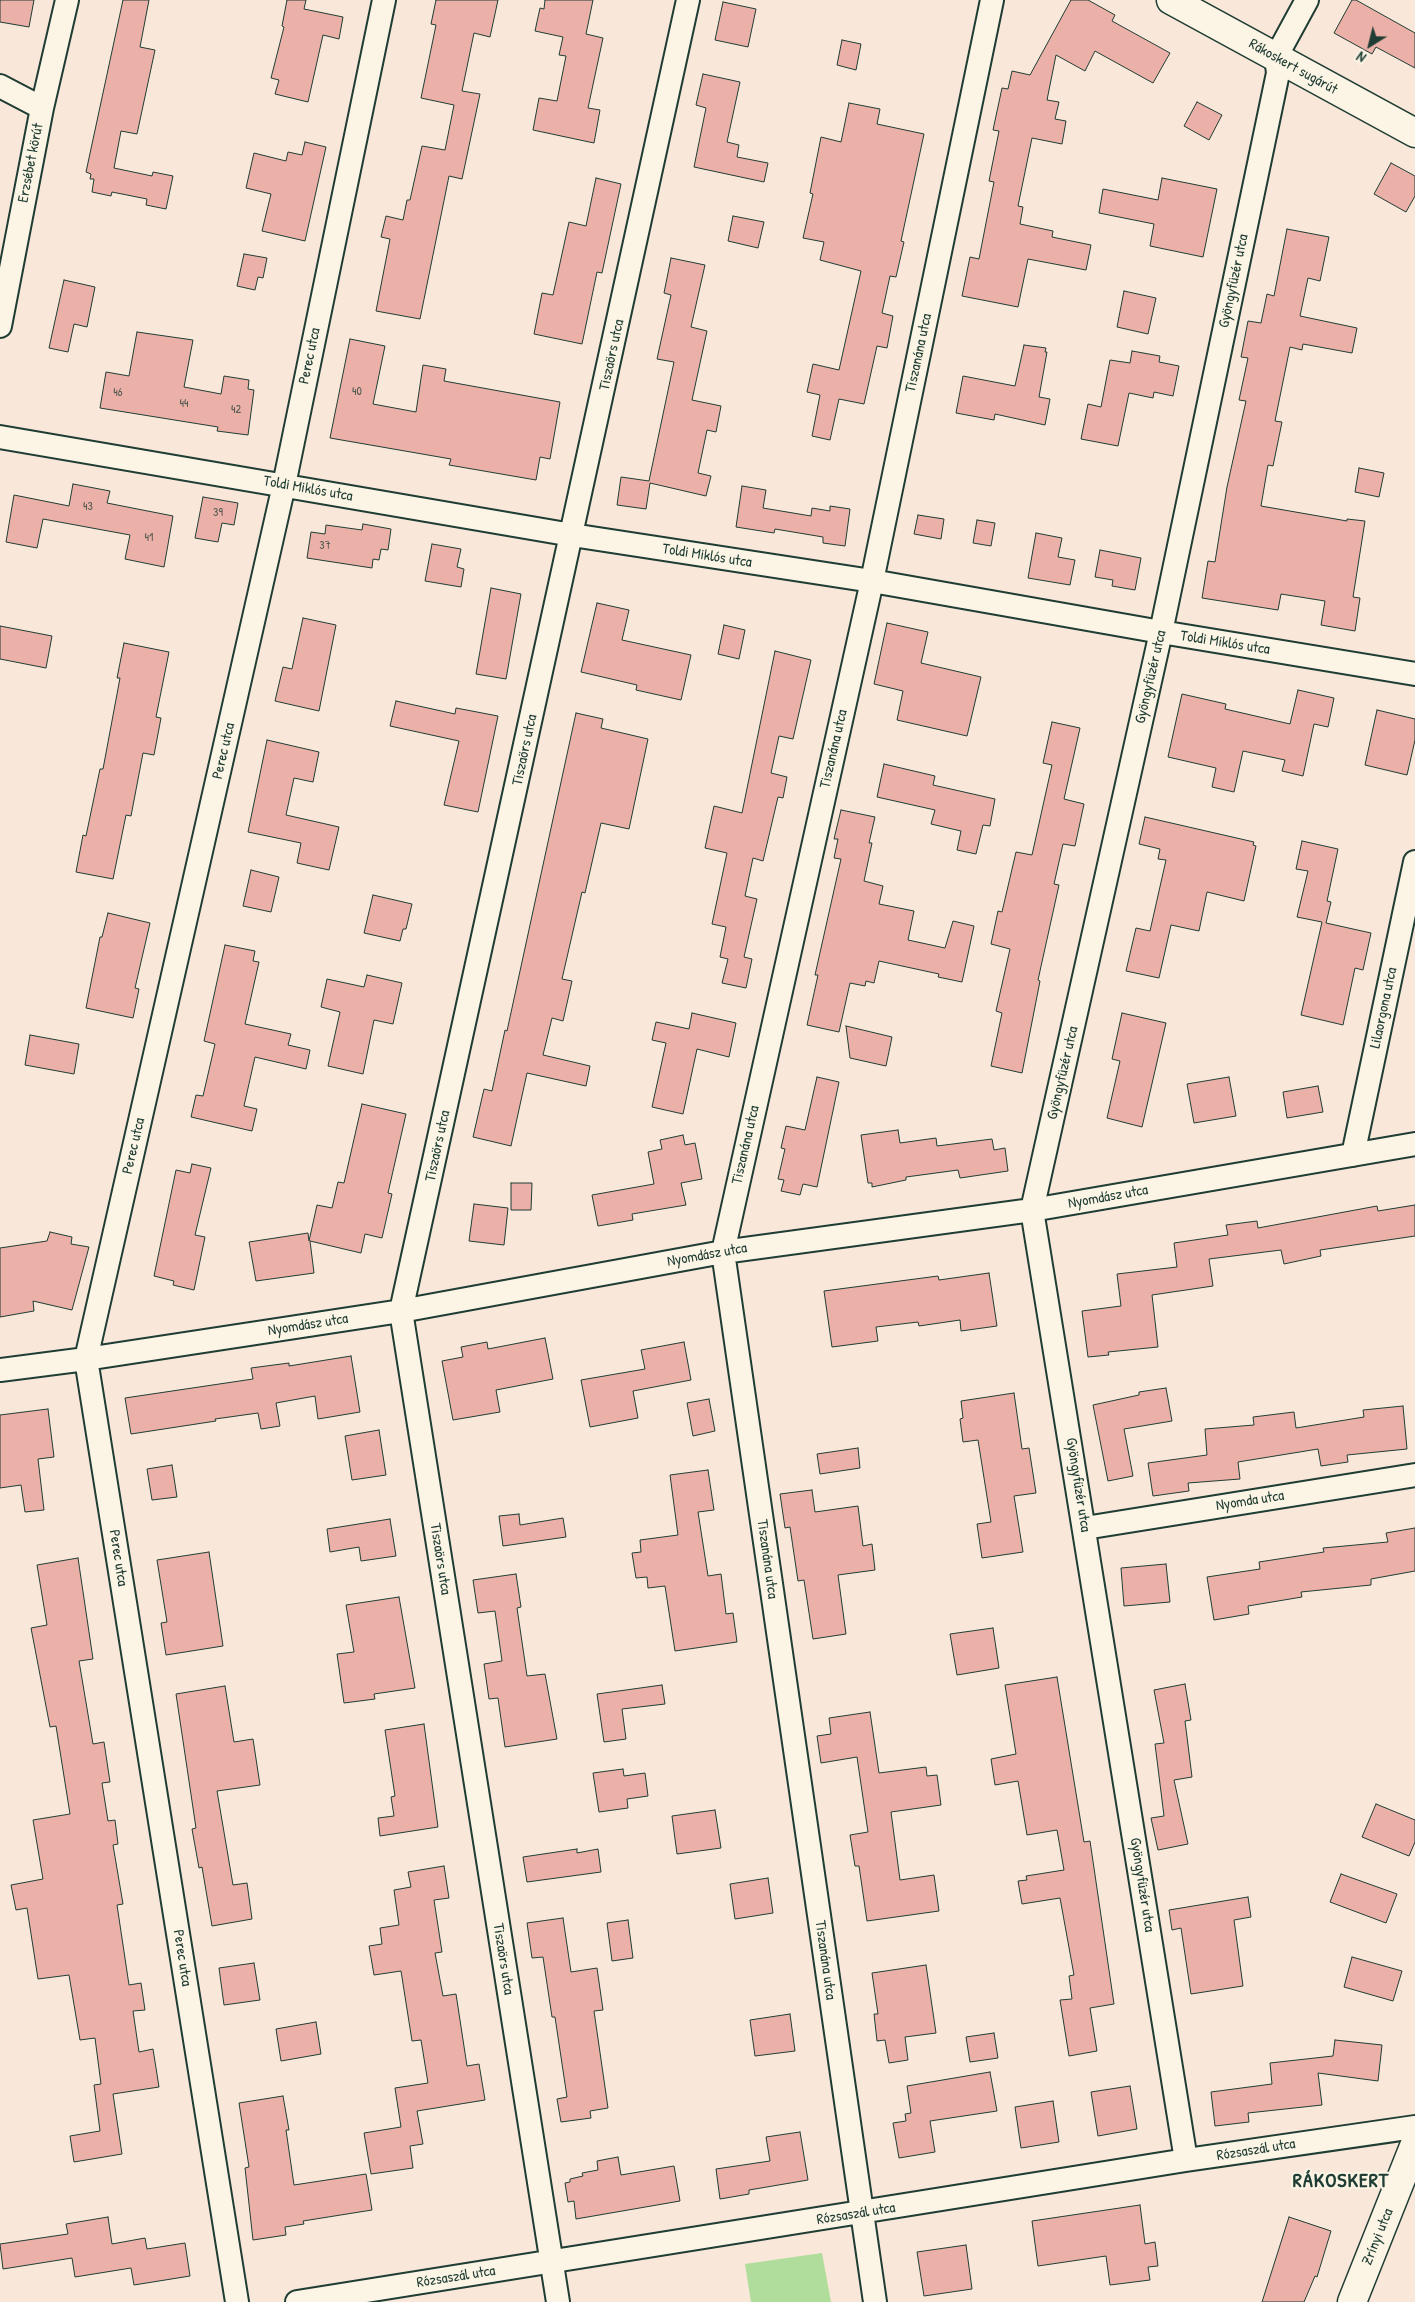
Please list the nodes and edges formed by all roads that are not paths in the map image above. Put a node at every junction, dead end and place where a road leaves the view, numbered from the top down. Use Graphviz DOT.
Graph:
graph roads {
  1 [pos="67,0"];
  2 [pos="384,0"];
  3 [pos="688,0"];
  4 [pos="992,0"];
  5 [pos="1172,0"];
  6 [pos="1307,0"];
  7 [pos="1276,58"];
  8 [pos="0,86"];
  9 [pos="42,108"];
  10 [pos="1415,134"];
  11 [pos="0,326"];
  12 [pos="0,437"];
  13 [pos="284,485"];
  14 [pos="572,535"];
  15 [pos="872,581"];
  16 [pos="1161,632"];
  17 [pos="1415,674"];
  18 [pos="1415,862"];
  19 [pos="1415,1144"];
  20 [pos="1353,1155"];
  21 [pos="1032,1210"];
  22 [pos="723,1252"];
  23 [pos="401,1311"];
  24 [pos="86,1359"];
  25 [pos="0,1370"];
  26 [pos="1415,1475"];
  27 [pos="1084,1528"];
  28 [pos="1415,2127"];
  29 [pos="1415,2144"];
  30 [pos="1186,2160"];
  31 [pos="862,2212"];
  32 [pos="552,2263"];
  33 [pos="237,2302"];
  34 [pos="297,2302"];
  35 [pos="558,2302"];
  36 [pos="875,2302"];
  37 [pos="1352,2302"];
  1 -- 9 [label="street, Erzsébet körút"];
  2 -- 13 [label="street, Perec utca"];
  3 -- 14 [label="street, Tiszaörs utca"];
  4 -- 15 [label="street, Tiszanána utca"];
  5 -- 7 [label="street, Rákoskert sugárút"];
  6 -- 7 [label="street, Gyöngyfüzér utca"];
  7 -- 10 [label="street, Rákoskert sugárút"];
  7 -- 16 [label="street, Gyöngyfüzér utca"];
  8 -- 9 [label="street"];
  9 -- 11 [label="street, Erzsébet körút"];
  12 -- 13 [label="street, Toldi Miklós utca"];
  13 -- 14 [label="street, Toldi Miklós utca"];
  13 -- 24 [label="street, Perec utca"];
  14 -- 15 [label="street, Toldi Miklós utca"];
  14 -- 23 [label="street, Tiszaörs utca"];
  15 -- 16 [label="street, Toldi Miklós utca"];
  15 -- 22 [label="street, Tiszanána utca"];
  16 -- 17 [label="street, Toldi Miklós utca"];
  16 -- 21 [label="street, Gyöngyfüzér utca"];
  18 -- 20 [label="street, Lilaorgona utca"];
  19 -- 20 [label="street, Nyomdász utca"];
  20 -- 21 [label="street, Nyomdász utca"];
  21 -- 22 [label="street, Nyomdász utca"];
  21 -- 27 [label="street, Gyöngyfüzér utca"];
  22 -- 23 [label="street, Nyomdász utca"];
  22 -- 31 [label="street, Tiszanána utca"];
  23 -- 24 [label="street, Nyomdász utca"];
  23 -- 32 [label="street, Tiszaörs utca"];
  24 -- 25 [label="street, Nyomdász utca"];
  24 -- 33 [label="street, Perec utca"];
  26 -- 27 [label="street, Nyomda utca"];
  27 -- 30 [label="street, Gyöngyfüzér utca"];
  28 -- 30 [label="street, Rózsaszál utca"];
  29 -- 37 [label="street, Zrínyi utca"];
  30 -- 31 [label="street, Rózsaszál utca"];
  31 -- 32 [label="street, Rózsaszál utca"];
  31 -- 36 [label="street, Tiszanána utca"];
  32 -- 34 [label="street, Rózsaszál utca"];
  32 -- 35 [label="street, Tiszaörs utca"];
}
